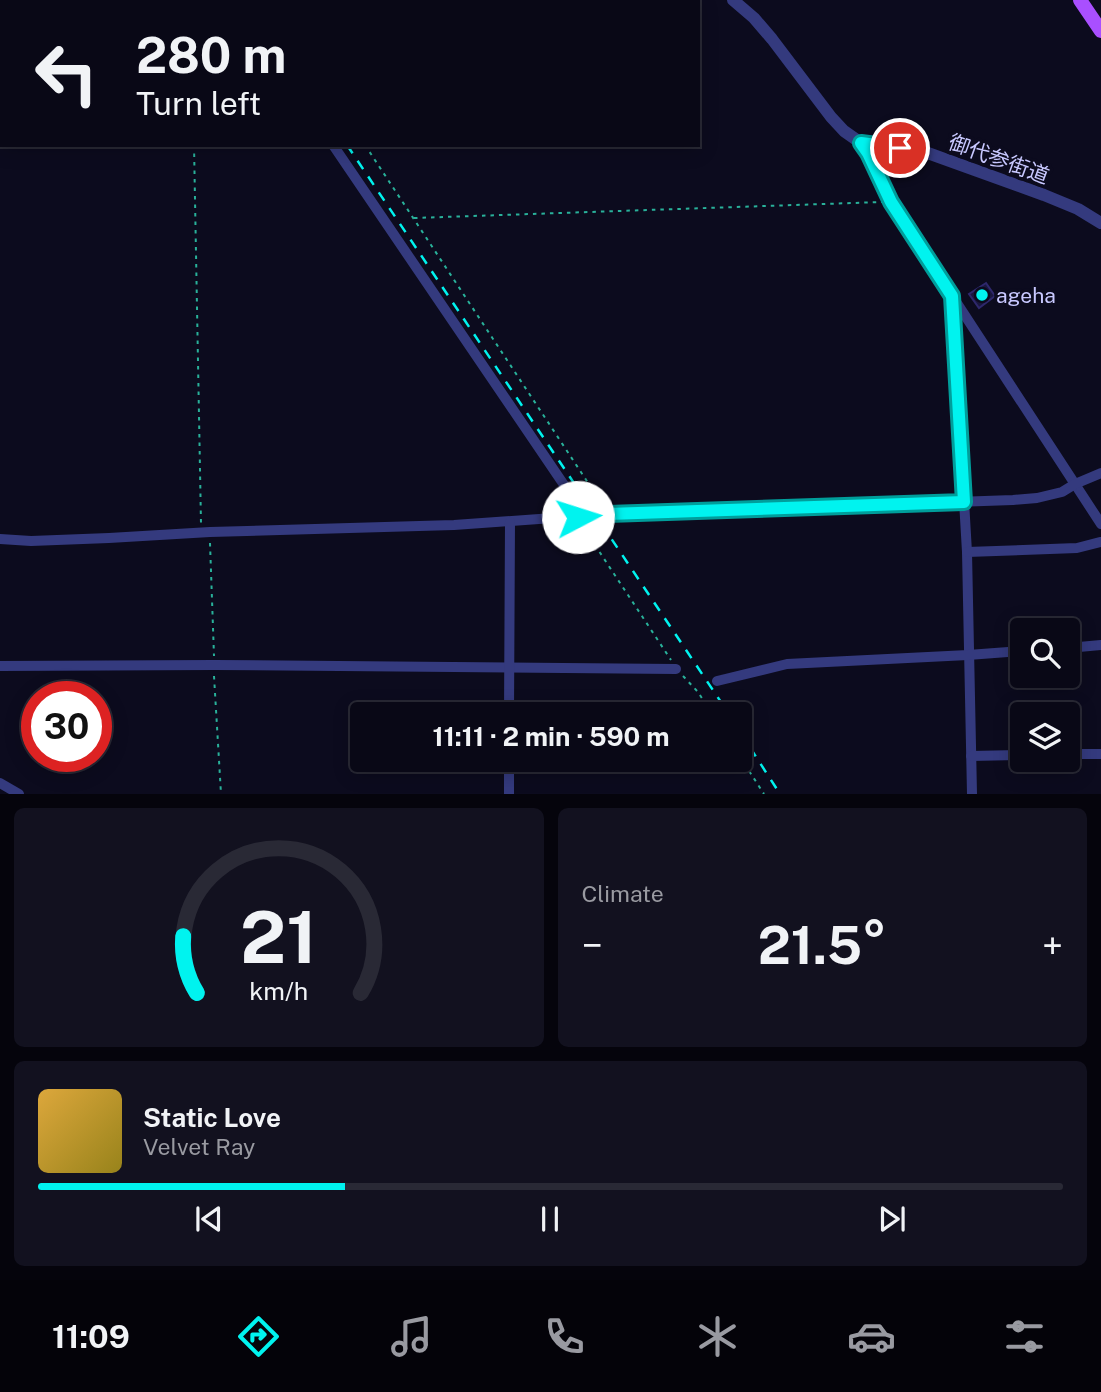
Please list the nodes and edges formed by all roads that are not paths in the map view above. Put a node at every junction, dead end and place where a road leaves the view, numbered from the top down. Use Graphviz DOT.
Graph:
graph roads {
  1 [pos="733,0"];
  2 [pos="1080,0"];
  3 [pos="1101,31"];
  4 [pos="861,143"];
  5 [pos="334,147"];
  6 [pos="1101,223"];
  7 [pos="952,296"];
  8 [pos="1101,473"];
  9 [pos="1075,484"];
  10 [pos="964,502"];
  11 [pos="575,517"];
  12 [pos="510,522"];
  13 [pos="1101,524"];
  14 [pos="0,539"];
  15 [pos="1101,542"];
  16 [pos="967,552"];
  17 [pos="1101,645"];
  18 [pos="1080,647"];
  19 [pos="1010,652"];
  20 [pos="968,655"];
  21 [pos="0,666"];
  22 [pos="509,668"];
  23 [pos="676,669"];
  24 [pos="717,681"];
  25 [pos="509,702"];
  26 [pos="1080,754"];
  27 [pos="1101,754"];
  28 [pos="1010,755"];
  29 [pos="971,756"];
  30 [pos="509,772"];
  31 [pos="0,783"];
  32 [pos="19,793"];
  33 [pos="509,793"];
  34 [pos="972,793"];
  1 -- 4 [label="street"];
  2 -- 3 [label="main road"];
  4 -- 6 [label="street, 御代参街道"];
  4 -- 7 [label="street"];
  5 -- 11 [label="street"];
  7 -- 9 [label="street"];
  7 -- 10 [label="street"];
  8 -- 9 [label="street"];
  9 -- 10 [label="street"];
  9 -- 13 [label="street"];
  10 -- 11 [label="street"];
  10 -- 16 [label="street"];
  11 -- 12 [label="street"];
  12 -- 14 [label="street"];
  12 -- 22 [label="street"];
  15 -- 16 [label="street"];
  16 -- 20 [label="street"];
  17 -- 18 [label="street"];
  19 -- 20 [label="street"];
  20 -- 24 [label="street"];
  20 -- 29 [label="street"];
  21 -- 22 [label="street"];
  22 -- 23 [label="street"];
  22 -- 25 [label="street"];
  26 -- 27 [label="street"];
  28 -- 29 [label="street"];
  29 -- 34 [label="street"];
  30 -- 33 [label="street"];
  31 -- 32 [label="street"];
}
